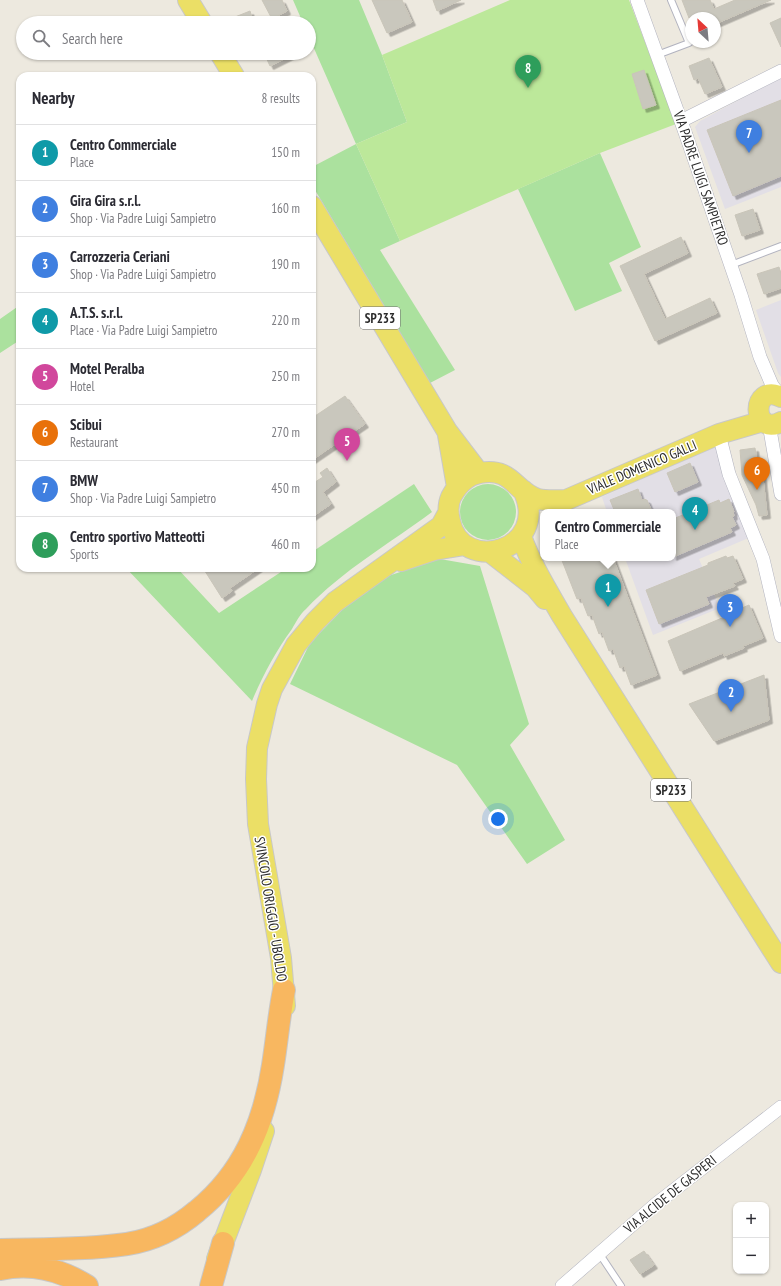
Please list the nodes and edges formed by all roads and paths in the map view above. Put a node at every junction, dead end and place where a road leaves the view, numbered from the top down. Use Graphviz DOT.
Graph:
graph roads {
  1 [pos="188,0"];
  2 [pos="637,0"];
  3 [pos="671,0"];
  4 [pos="198,16"];
  5 [pos="657,55"];
  6 [pos="224,60"];
  7 [pos="781,70"];
  8 [pos="232,72"];
  9 [pos="681,121"];
  10 [pos="316,213"];
  11 [pos="781,246"];
  12 [pos="731,265"];
  13 [pos="760,357"];
  14 [pos="780,397"];
  15 [pos="766,415"];
  16 [pos="448,431"];
  17 [pos="719,434"];
  18 [pos="479,473"];
  19 [pos="781,484"];
  20 [pos="457,487"];
  21 [pos="523,490"];
  22 [pos="566,500"];
  23 [pos="552,509"];
  24 [pos="448,513"];
  25 [pos="540,517"];
  26 [pos="523,531"];
  27 [pos="466,545"];
  28 [pos="490,552"];
  29 [pos="383,568"];
  30 [pos="562,616"];
  31 [pos="781,636"];
  32 [pos="781,963"];
  33 [pos="284,990"];
  34 [pos="781,1107"];
  35 [pos="223,1243"];
  36 [pos="0,1250"];
  37 [pos="599,1253"];
  38 [pos="0,1269"];
  39 [pos="87,1286"];
  40 [pos="206,1286"];
  41 [pos="211,1286"];
  42 [pos="562,1286"];
  43 [pos="621,1286"];
  1 -- 4 [label="main road"];
  2 -- 5 [label="street, VIA PADRE LUIGI SAMPIETRO"];
  3 -- 5 [label="lane"];
  5 -- 9 [label="street, VIA PADRE LUIGI SAMPIETRO"];
  6 -- 8 [label="main road"];
  7 -- 9 [label="street"];
  9 -- 12 [label="street, VIA PADRE LUIGI SAMPIETRO"];
  10 -- 16 [label="main road, SP233"];
  11 -- 12 [label="lane"];
  12 -- 13 [label="street, VIA PADRE LUIGI SAMPIETRO"];
  13 -- 14 [label="street, VIA PADRE LUIGI SAMPIETRO"];
  13 -- 15 [label="street, VIA PADRE LUIGI SAMPIETRO"];
  14 -- 15 [label="main road, VIALE DOMENICO GALLI"];
  15 -- 17 [label="main road, VIALE DOMENICO GALLI"];
  15 -- 19 [label="street, VIA PADRE LUIGI SAMPIETRO"];
  16 -- 18 [label="main road, SP233"];
  16 -- 20 [label="main road, SP233"];
  17 -- 22 [label="main road, VIALE DOMENICO GALLI"];
  17 -- 31 [label="street"];
  18 -- 20 [label="main road"];
  18 -- 21 [label="main road"];
  20 -- 24 [label="main road"];
  21 -- 22 [label="main road, VIALE DOMENICO GALLI"];
  21 -- 26 [label="main road, SP233"];
  22 -- 23 [label="main road, VIALE DOMENICO GALLI"];
  24 -- 27 [label="main road, SP233"];
  24 -- 29 [label="main road, SVINCOLO ORIGGIO - UBOLDO"];
  25 -- 26 [label="main road"];
  26 -- 28 [label="main road"];
  26 -- 30 [label="main road, SP233"];
  27 -- 28 [label="main road, SP233"];
  27 -- 29 [label="main road, SVINCOLO ORIGGIO - UBOLDO"];
  28 -- 30 [label="main road, SP233"];
  29 -- 33 [label="main road, SVINCOLO ORIGGIO - UBOLDO"];
  30 -- 32 [label="main road, SP233"];
  33 -- 35 [label="main road, SVINCOLO ORIGGIO - UBOLDO"];
  33 -- 36 [label="highway"];
  34 -- 37 [label="street, VIA ALCIDE DE GASPERI"];
  35 -- 40 [label="main road, SVINCOLO ORIGGIO - UBOLDO"];
  35 -- 41 [label="highway"];
  37 -- 42 [label="street, VIA ALCIDE DE GASPERI"];
  37 -- 43 [label="lane"];
  38 -- 39 [label="highway"];
}
